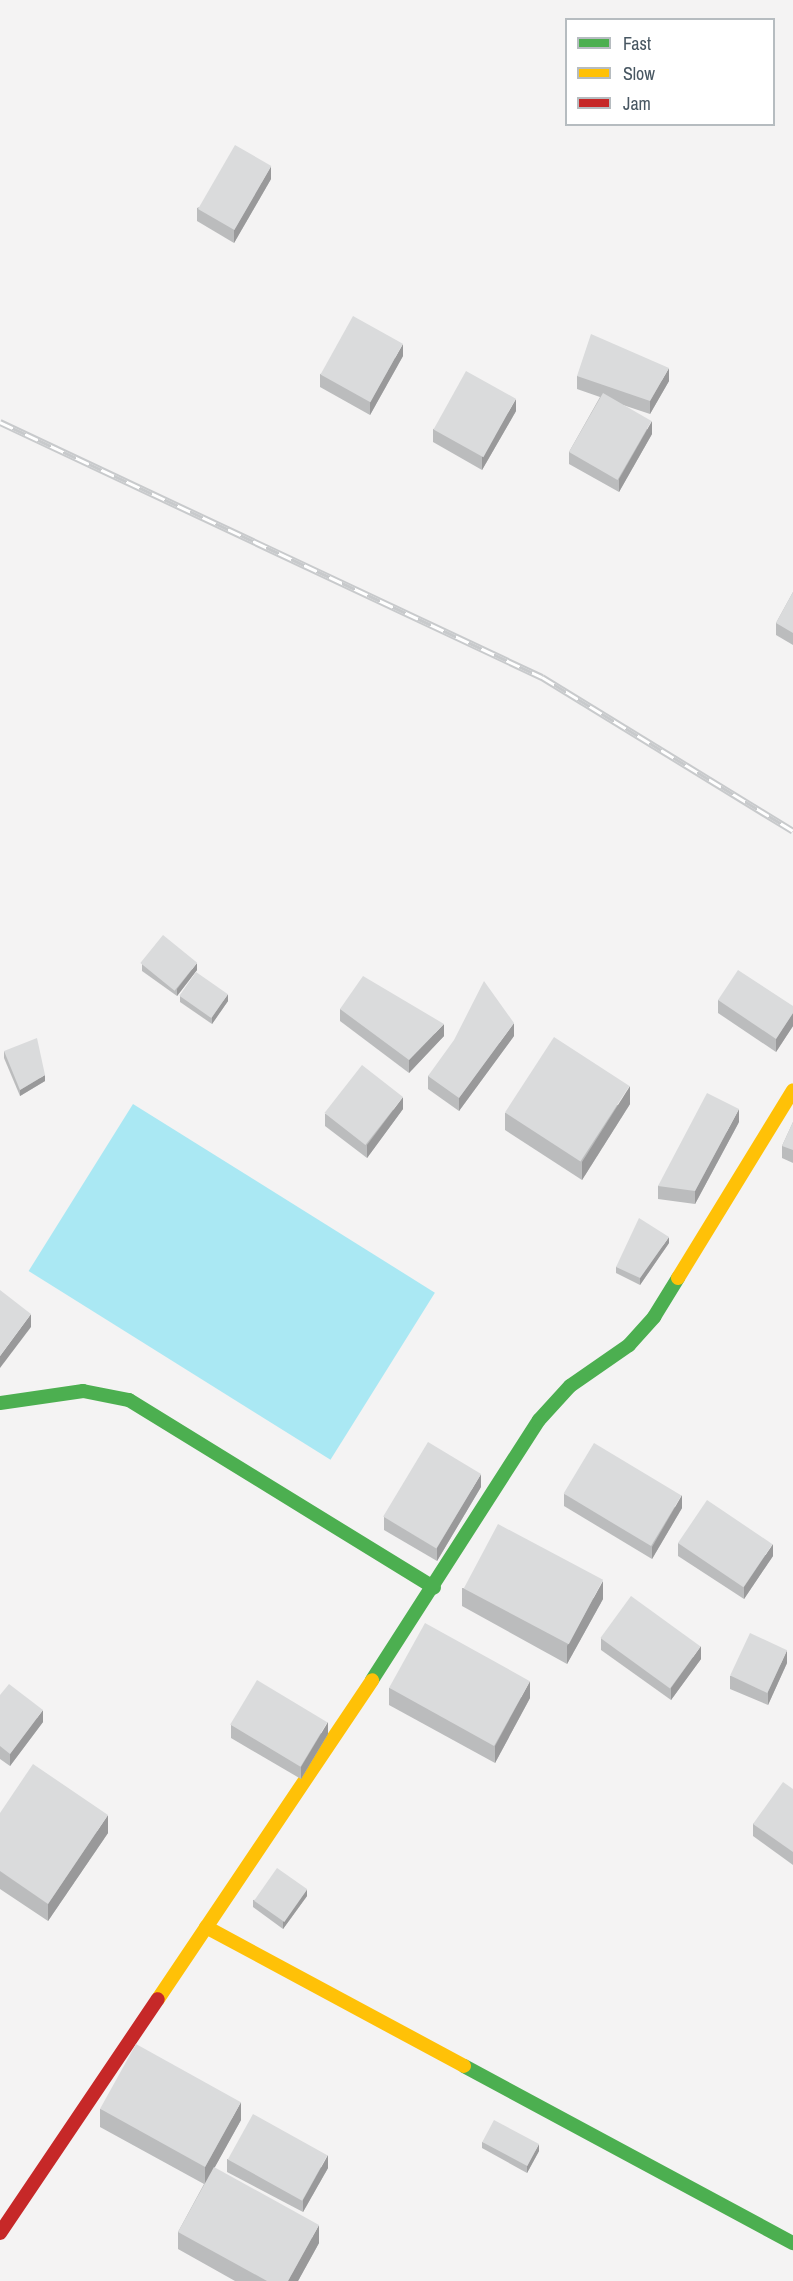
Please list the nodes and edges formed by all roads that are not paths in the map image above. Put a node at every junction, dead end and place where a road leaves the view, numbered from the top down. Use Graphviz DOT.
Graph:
graph roads {
  1 [pos="793,1091"];
  2 [pos="0,1403"];
  3 [pos="434,1588"];
  4 [pos="206,1927"];
  5 [pos="0,2233"];
  6 [pos="793,2243"];
  1 -- 3 [label="street"];
  2 -- 3 [label="street"];
  3 -- 4 [label="street"];
  4 -- 5 [label="street"];
  4 -- 6 [label="street"];
}
